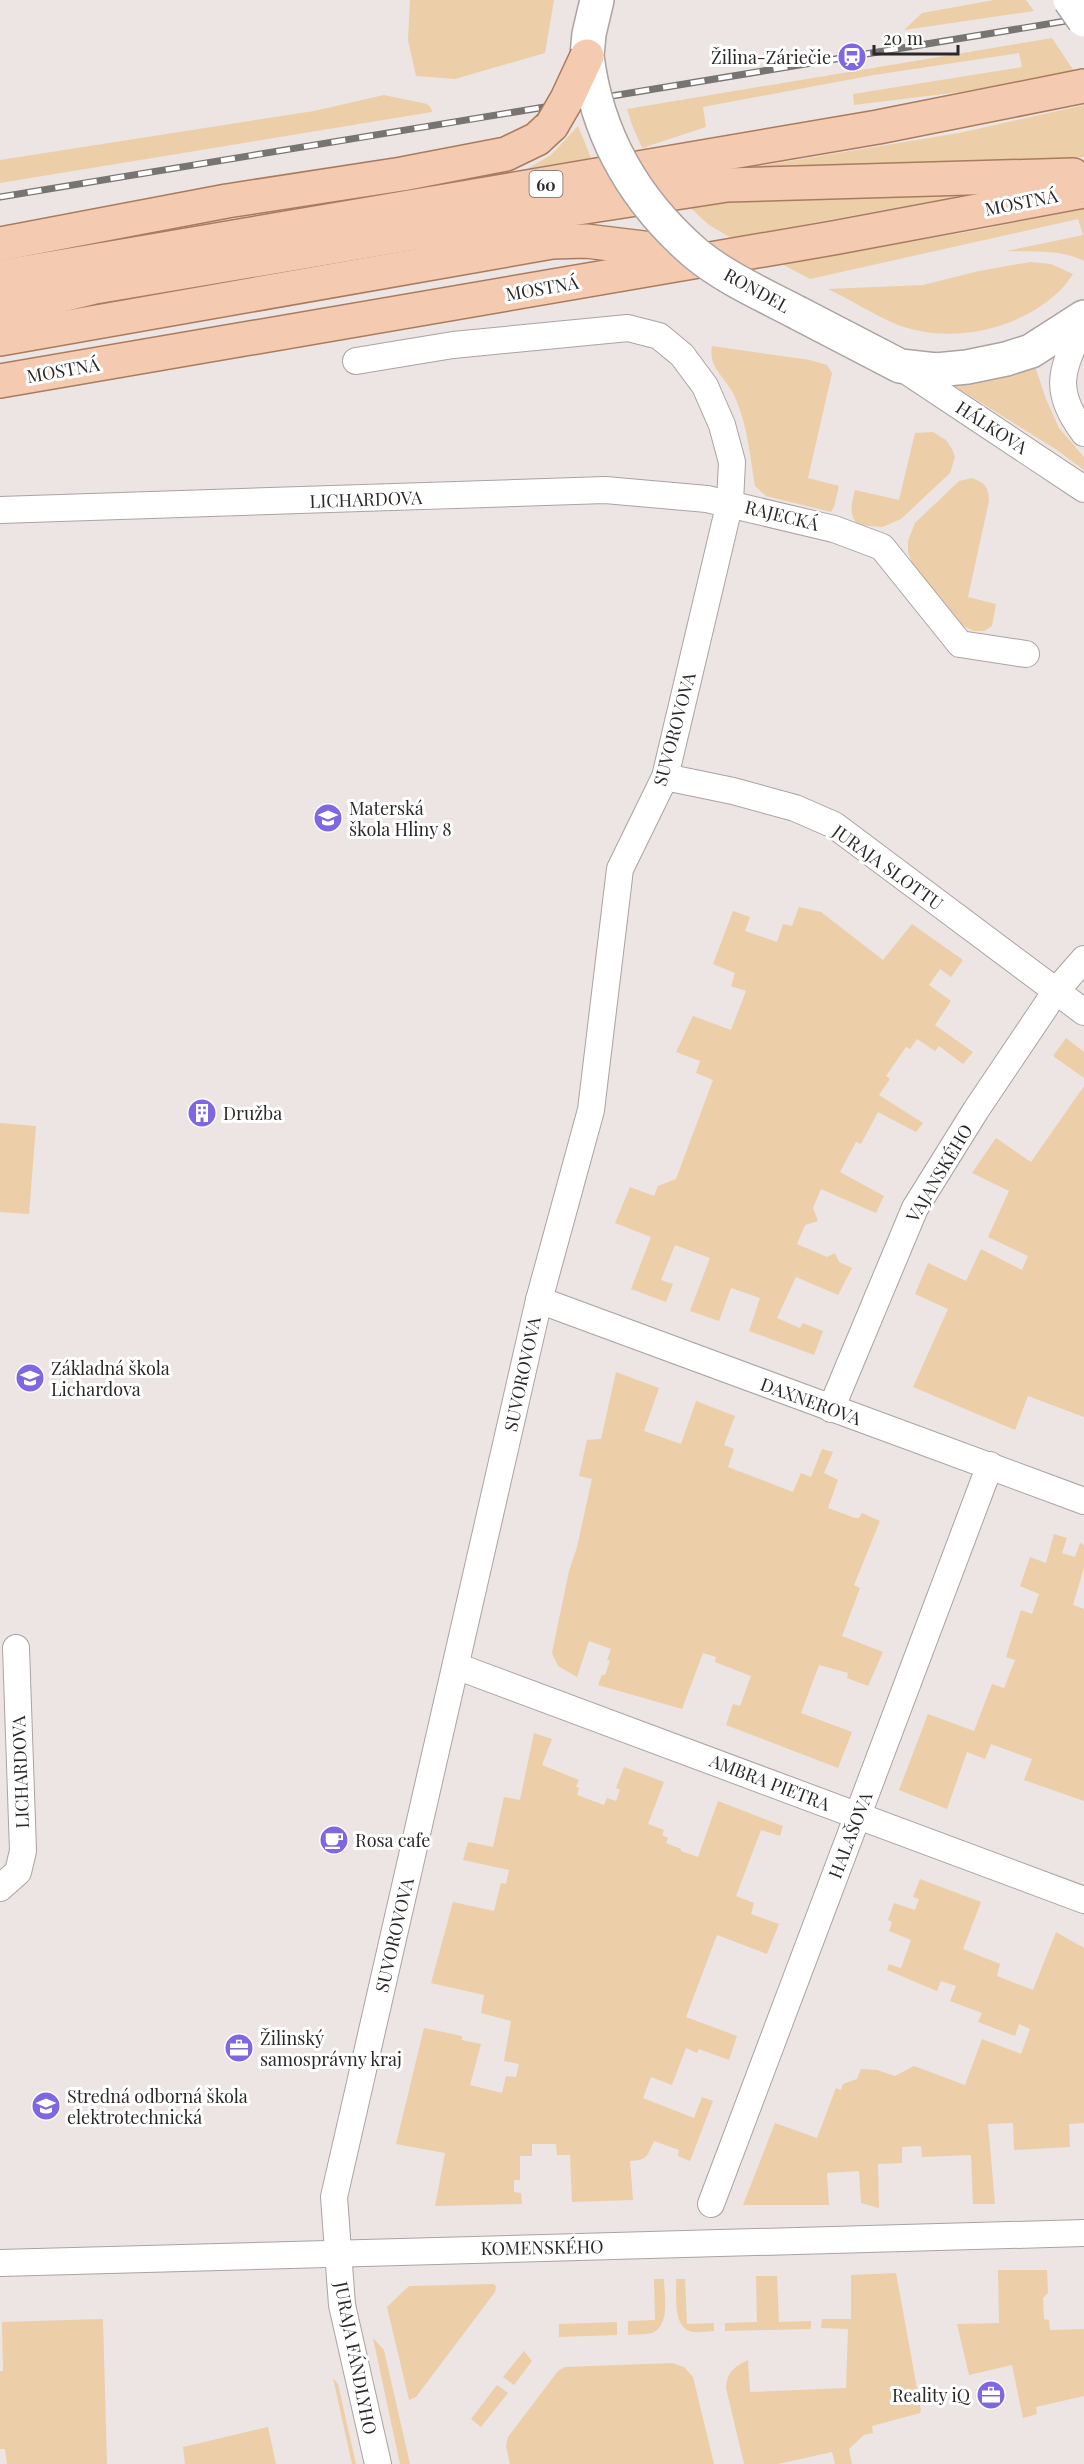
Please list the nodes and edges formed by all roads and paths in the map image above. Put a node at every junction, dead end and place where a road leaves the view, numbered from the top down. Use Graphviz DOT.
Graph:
graph roads {
  1 [pos="597,0"];
  2 [pos="1070,0"];
  3 [pos="1084,20"];
  4 [pos="587,56"];
  5 [pos="1084,86"];
  6 [pos="1084,174"];
  7 [pos="1084,190"];
  8 [pos="696,254"];
  9 [pos="2,268"];
  10 [pos="0,310"];
  11 [pos="1084,317"];
  12 [pos="1084,321"];
  13 [pos="0,339"];
  14 [pos="356,361"];
  15 [pos="900,366"];
  16 [pos="0,381"];
  17 [pos="1084,433"];
  18 [pos="1084,489"];
  19 [pos="730,502"];
  20 [pos="0,510"];
  21 [pos="1026,654"];
  22 [pos="666,777"];
  23 [pos="1084,958"];
  24 [pos="1056,991"];
  25 [pos="1084,1012"];
  26 [pos="539,1300"];
  27 [pos="831,1409"];
  28 [pos="990,1466"];
  29 [pos="1084,1501"];
  30 [pos="16,1648"];
  31 [pos="456,1666"];
  32 [pos="857,1815"];
  33 [pos="0,1888"];
  34 [pos="1084,1900"];
  35 [pos="711,2204"];
  36 [pos="1084,2233"];
  37 [pos="337,2252"];
  38 [pos="0,2263"];
  39 [pos="378,2464"];
  1 -- 4 [label="street, RONDEL"];
  2 -- 3 [label="street, bridge"];
  4 -- 8 [label="street, RONDEL, bridge"];
  4 -- 9 [label="main road, bridge"];
  5 -- 9 [label="main road, 60"];
  6 -- 10 [label="main road"];
  7 -- 16 [label="main road, MOSTNÁ"];
  8 -- 13 [label="main road"];
  8 -- 15 [label="street, RONDEL, bridge"];
  11 -- 15 [label="street, RONDEL"];
  12 -- 17 [label="street"];
  14 -- 19 [label="street, RAJECKÁ"];
  15 -- 18 [label="street, HÁLKOVA"];
  19 -- 20 [label="street, LICHARDOVA"];
  19 -- 21 [label="street, RAJECKÁ"];
  19 -- 22 [label="street, SUVOROVOVA"];
  22 -- 24 [label="street, JURAJA SLOTTU"];
  22 -- 26 [label="street, SUVOROVOVA"];
  23 -- 24 [label="street, VAJANSKÉHO"];
  24 -- 25 [label="street, JURAJA SLOTTU"];
  24 -- 27 [label="street, VAJANSKÉHO"];
  26 -- 27 [label="street, DAXNEROVA"];
  26 -- 31 [label="street, SUVOROVOVA"];
  27 -- 28 [label="street, DAXNEROVA"];
  28 -- 29 [label="street, DAXNEROVA"];
  28 -- 32 [label="street, HALAŠOVA"];
  30 -- 33 [label="street, LICHARDOVA"];
  31 -- 32 [label="street, AMBRA PIETRA"];
  31 -- 37 [label="street, SUVOROVOVA"];
  32 -- 34 [label="street, AMBRA PIETRA"];
  32 -- 35 [label="street, HALAŠOVA"];
  36 -- 37 [label="street, KOMENSKÉHO"];
  37 -- 38 [label="street, KOMENSKÉHO"];
  37 -- 39 [label="street, JURAJA FÁNDLYHO"];
}
